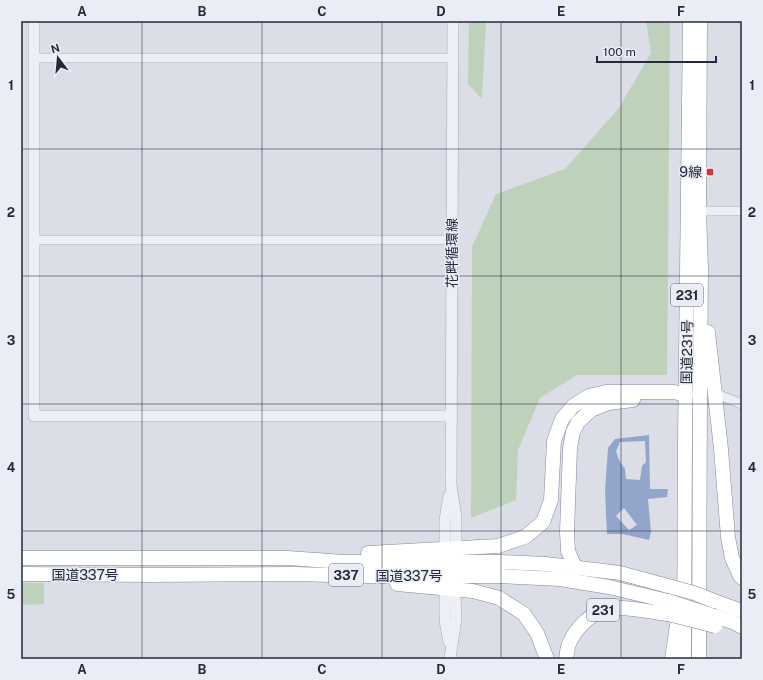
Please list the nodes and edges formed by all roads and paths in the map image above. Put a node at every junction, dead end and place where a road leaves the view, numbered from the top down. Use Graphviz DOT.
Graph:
graph roads {
  1 [pos="34,21"];
  2 [pos="453,21"];
  3 [pos="690,21"];
  4 [pos="700,21"];
  5 [pos="34,58"];
  6 [pos="453,58"];
  7 [pos="694,211"];
  8 [pos="742,211"];
  9 [pos="34,240"];
  10 [pos="452,240"];
  11 [pos="701,268"];
  12 [pos="714,393"];
  13 [pos="693,394"];
  14 [pos="742,404"];
  15 [pos="452,416"];
  16 [pos="451,485"];
  17 [pos="445,542"];
  18 [pos="456,543"];
  19 [pos="21,558"];
  20 [pos="288,558"];
  21 [pos="574,567"];
  22 [pos="685,569"];
  23 [pos="21,574"];
  24 [pos="294,574"];
  25 [pos="742,578"];
  26 [pos="450,594"];
  27 [pos="668,608"];
  28 [pos="742,611"];
  29 [pos="714,621"];
  30 [pos="742,627"];
  31 [pos="742,633"];
  32 [pos="451,656"];
  33 [pos="547,659"];
  34 [pos="566,659"];
  35 [pos="672,659"];
  36 [pos="684,659"];
  37 [pos="699,659"];
  1 -- 5 [label="street"];
  2 -- 6 [label="street, 花畔循環線"];
  3 -- 7 [label="highway, 国道231号 / 231"];
  4 -- 7 [label="highway, 国道231号 / 231"];
  5 -- 6 [label="street"];
  5 -- 9 [label="street"];
  6 -- 10 [label="street, 花畔循環線"];
  7 -- 8 [label="street"];
  7 -- 11 [label="highway, 国道231号 / 231"];
  7 -- 13 [label="highway, 国道231号 / 231"];
  9 -- 10 [label="street"];
  9 -- 15 [label="street"];
  10 -- 15 [label="street, 花畔循環線"];
  11 -- 12 [label="highway, 国道231号 / 231"];
  11 -- 13 [label="highway, 国道231号 / 231"];
  12 -- 13 [label="highway"];
  12 -- 14 [label="street"];
  12 -- 25 [label="highway, 国道231号 / 231"];
  13 -- 20 [label="highway"];
  13 -- 21 [label="highway"];
  13 -- 22 [label="highway, 国道231号 / 231"];
  13 -- 37 [label="highway, 国道231号 / 231"];
  15 -- 16 [label="street, 花畔循環線"];
  16 -- 17 [label="street, 花畔循環線"];
  16 -- 18 [label="street, 花畔循環線"];
  19 -- 20 [label="highway, 国道337号 / 337"];
  20 -- 21 [label="highway, 国道337号 / 337"];
  21 -- 28 [label="highway, 国道337号 / 337, bridge"];
  22 -- 35 [label="highway, 231"];
  22 -- 36 [label="highway, 国道231号 / 231"];
  23 -- 24 [label="highway, 国道337号 / 337"];
  24 -- 27 [label="highway, 国道337号 / 337"];
  24 -- 33 [label="highway"];
  26 -- 32 [label="street"];
  27 -- 29 [label="highway, 231, bridge"];
  27 -- 34 [label="highway, 231"];
  29 -- 30 [label="highway"];
  29 -- 31 [label="highway, 231"];
}
